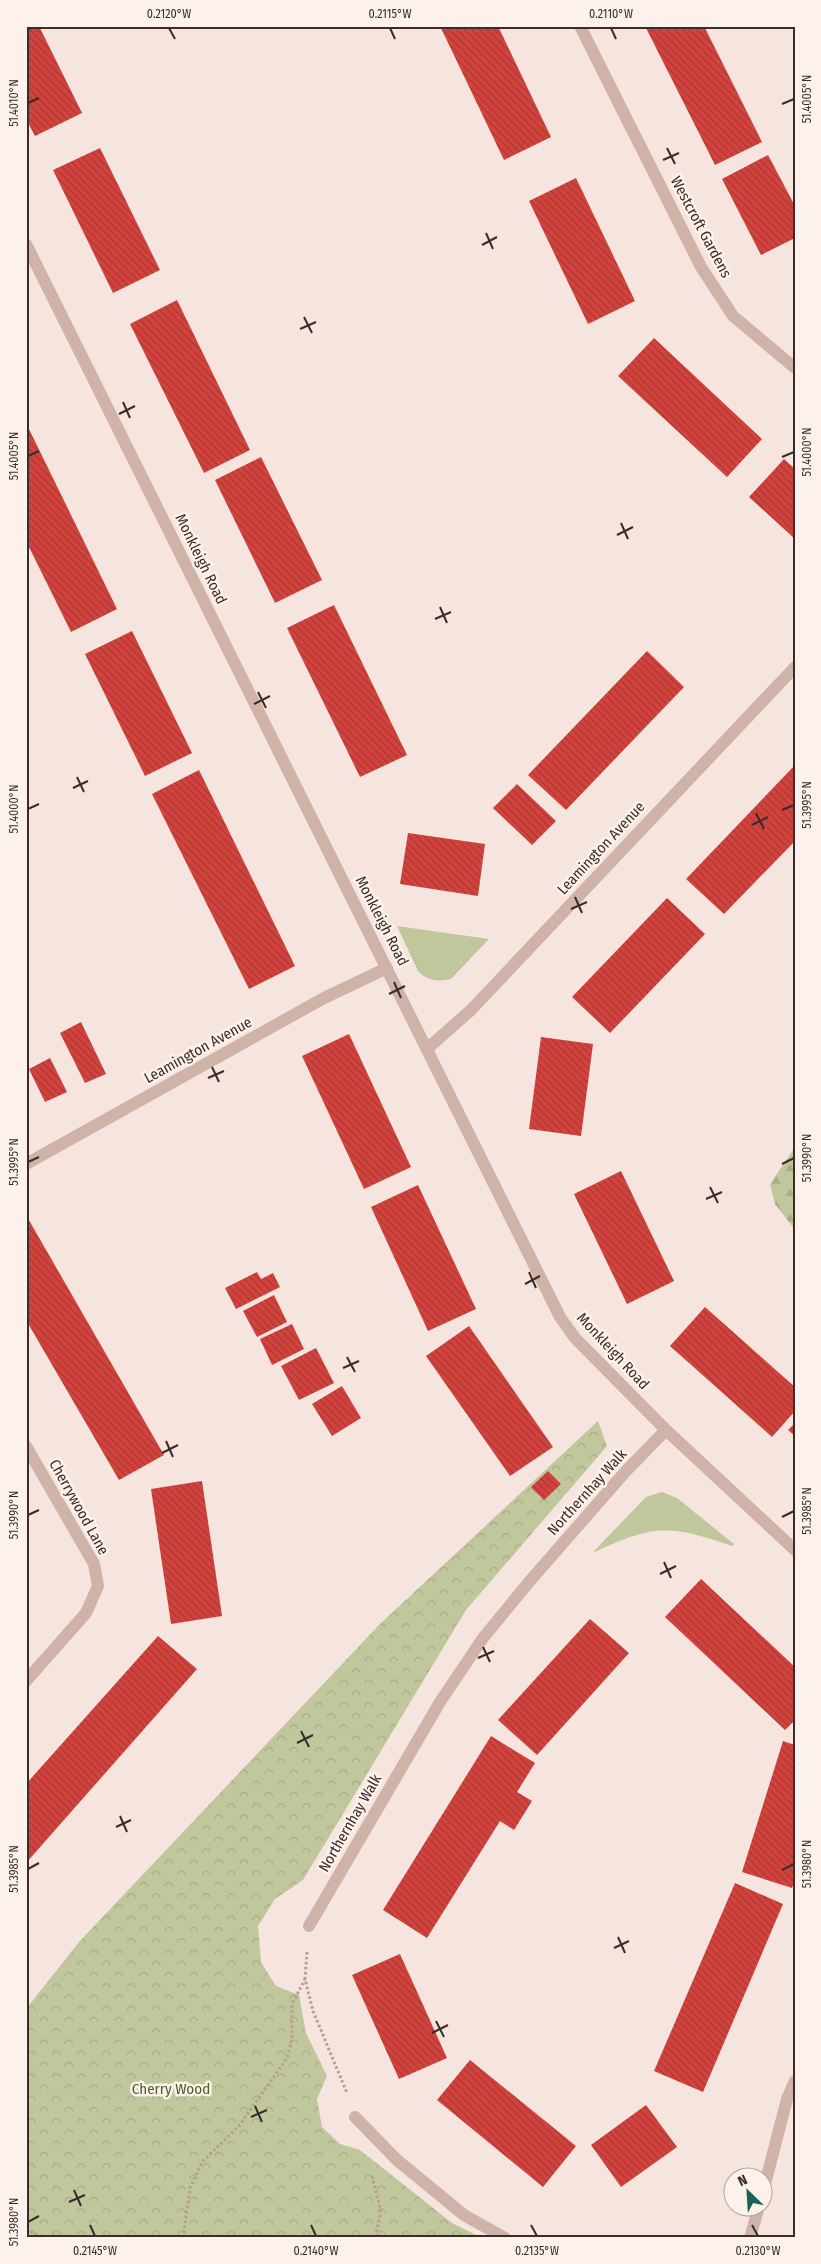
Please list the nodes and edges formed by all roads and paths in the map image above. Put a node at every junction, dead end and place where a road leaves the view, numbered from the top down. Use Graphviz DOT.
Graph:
graph roads {
  1 [pos="580,26"];
  2 [pos="26,244"];
  3 [pos="795,368"];
  4 [pos="795,667"];
  5 [pos="387,968"];
  6 [pos="428,1048"];
  7 [pos="26,1164"];
  8 [pos="666,1430"];
  9 [pos="26,1446"];
  10 [pos="795,1550"];
  11 [pos="26,1681"];
  12 [pos="309,1926"];
  13 [pos="305,1979"];
  14 [pos="795,2081"];
  15 [pos="355,2117"];
  16 [pos="373,2135"];
  17 [pos="770,2166"];
  18 [pos="756,2216"];
  19 [pos="26,2229"];
  20 [pos="54,2238"];
  21 [pos="183,2238"];
  22 [pos="374,2238"];
  23 [pos="505,2238"];
  24 [pos="750,2238"];
  1 -- 3 [label="street, Westcroft Gardens"];
  2 -- 5 [label="street, Monkleigh Road"];
  4 -- 6 [label="street, Leamington Avenue"];
  5 -- 6 [label="street, Monkleigh Road"];
  5 -- 7 [label="street, Leamington Avenue"];
  6 -- 8 [label="street, Monkleigh Road"];
  8 -- 10 [label="street, Monkleigh Road"];
  8 -- 12 [label="street, Northernhay Walk"];
  9 -- 11 [label="street, Cherrywood Lane"];
  12 -- 13 [label="path"];
  13 -- 15 [label="path"];
  13 -- 21 [label="path"];
  14 -- 17 [label="street"];
  15 -- 16 [label="street"];
  16 -- 22 [label="path"];
  16 -- 23 [label="street"];
  18 -- 24 [label="street"];
  19 -- 20 [label="path"];
}
